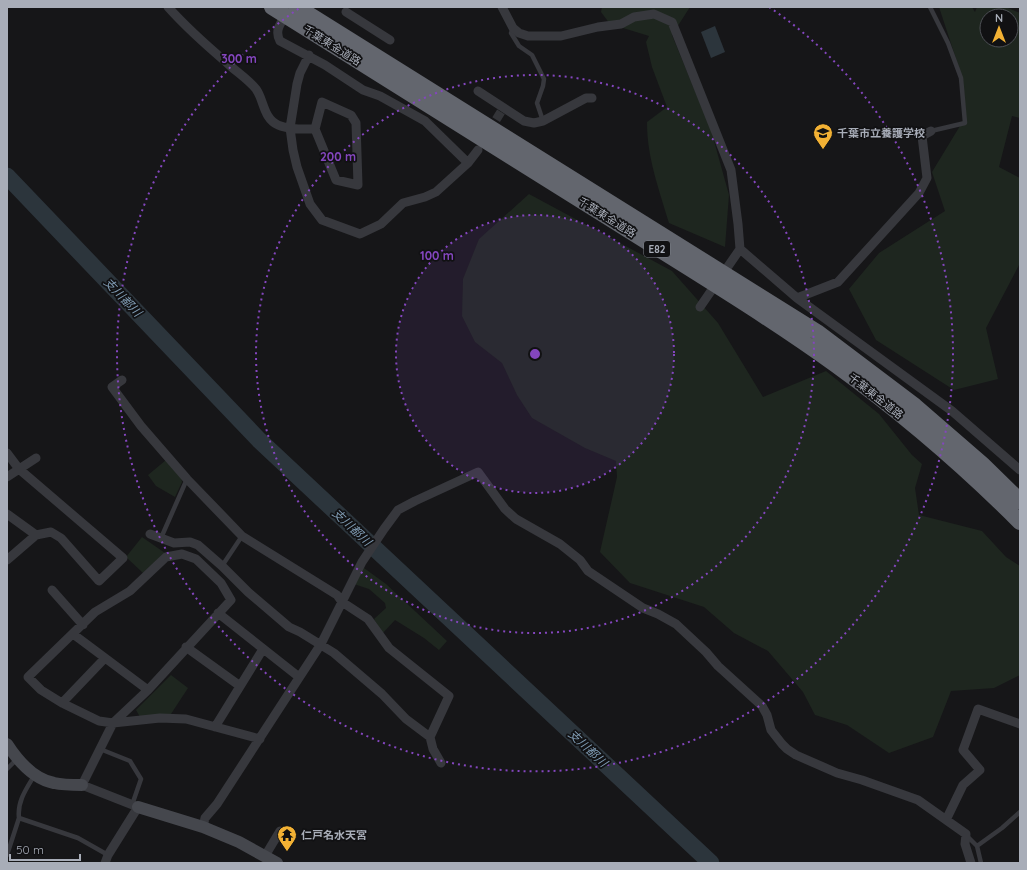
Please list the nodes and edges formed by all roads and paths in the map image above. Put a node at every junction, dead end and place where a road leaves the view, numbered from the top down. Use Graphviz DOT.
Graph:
graph roads {
  1 [pos="168,7"];
  2 [pos="272,7"];
  3 [pos="291,7"];
  4 [pos="297,7"];
  5 [pos="502,7"];
  6 [pos="930,7"];
  7 [pos="344,9"];
  8 [pos="512,28"];
  9 [pos="390,40"];
  10 [pos="309,55"];
  11 [pos="478,91"];
  12 [pos="592,98"];
  13 [pos="543,121"];
  14 [pos="290,128"];
  15 [pos="314,129"];
  16 [pos="931,131"];
  17 [pos="478,150"];
  18 [pos="468,163"];
  19 [pos="740,249"];
  20 [pos="797,298"];
  21 [pos="700,306"];
  22 [pos="122,380"];
  23 [pos="7,452"];
  24 [pos="36,458"];
  25 [pos="19,470"];
  26 [pos="1020,470"];
  27 [pos="7,477"];
  28 [pos="187,479"];
  29 [pos="1020,501"];
  30 [pos="7,514"];
  31 [pos="1020,522"];
  32 [pos="150,534"];
  33 [pos="36,535"];
  34 [pos="242,536"];
  35 [pos="161,538"];
  36 [pos="7,560"];
  37 [pos="222,566"];
  38 [pos="52,590"];
  39 [pos="342,602"];
  40 [pos="218,613"];
  41 [pos="83,624"];
  42 [pos="73,634"];
  43 [pos="321,644"];
  44 [pos="186,647"];
  45 [pos="263,649"];
  46 [pos="105,658"];
  47 [pos="299,677"];
  48 [pos="240,686"];
  49 [pos="148,690"];
  50 [pos="62,703"];
  51 [pos="113,723"];
  52 [pos="1020,724"];
  53 [pos="214,727"];
  54 [pos="430,737"];
  55 [pos="260,739"];
  56 [pos="7,744"];
  57 [pos="100,749"];
  58 [pos="17,759"];
  59 [pos="441,763"];
  60 [pos="7,769"];
  61 [pos="35,774"];
  62 [pos="82,785"];
  63 [pos="135,806"];
  64 [pos="1020,812"];
  65 [pos="19,818"];
  66 [pos="946,820"];
  67 [pos="202,827"];
  68 [pos="280,831"];
  69 [pos="966,834"];
  70 [pos="977,846"];
  71 [pos="7,854"];
  72 [pos="265,856"];
  73 [pos="107,859"];
  74 [pos="277,863"];
  75 [pos="971,863"];
  76 [pos="981,863"];
  1 -- 14 [label="street"];
  2 -- 31 [label="highway, 千葉東金道路 / E82"];
  3 -- 10 [label="street"];
  4 -- 29 [label="highway, 千葉東金道路 / E82"];
  5 -- 8 [label="street"];
  6 -- 16 [label="lane"];
  7 -- 9 [label="street"];
  8 -- 13 [label="lane"];
  8 -- 19 [label="street"];
  10 -- 14 [label="street"];
  10 -- 18 [label="street"];
  11 -- 13 [label="street"];
  12 -- 13 [label="street"];
  14 -- 15 [label="street"];
  14 -- 18 [label="street"];
  15 -- 15 [label="street"];
  16 -- 20 [label="street"];
  17 -- 18 [label="street"];
  19 -- 20 [label="street"];
  19 -- 21 [label="street"];
  20 -- 26 [label="street"];
  22 -- 28 [label="street"];
  23 -- 25 [label="street"];
  24 -- 25 [label="street"];
  25 -- 27 [label="street"];
  25 -- 33 [label="street"];
  28 -- 34 [label="street"];
  28 -- 35 [label="lane"];
  30 -- 33 [label="street"];
  32 -- 35 [label="street"];
  33 -- 36 [label="street"];
  34 -- 37 [label="lane"];
  34 -- 39 [label="street"];
  35 -- 37 [label="street"];
  37 -- 43 [label="street"];
  38 -- 41 [label="street"];
  39 -- 43 [label="street"];
  39 -- 54 [label="street"];
  39 -- 66 [label="street"];
  40 -- 41 [label="street"];
  40 -- 44 [label="street"];
  40 -- 45 [label="street"];
  41 -- 42 [label="street"];
  42 -- 46 [label="street"];
  42 -- 50 [label="street"];
  43 -- 47 [label="street"];
  43 -- 54 [label="street"];
  44 -- 48 [label="street"];
  44 -- 49 [label="street"];
  45 -- 47 [label="street"];
  45 -- 48 [label="street"];
  46 -- 49 [label="street"];
  46 -- 50 [label="street"];
  47 -- 55 [label="street"];
  48 -- 53 [label="street"];
  49 -- 51 [label="street"];
  50 -- 51 [label="street"];
  51 -- 53 [label="street"];
  51 -- 57 [label="street"];
  52 -- 66 [label="street"];
  53 -- 55 [label="street"];
  54 -- 59 [label="street"];
  55 -- 67 [label="street"];
  56 -- 58 [label="street"];
  57 -- 62 [label="street"];
  57 -- 63 [label="lane"];
  58 -- 60 [label="lane"];
  58 -- 61 [label="street"];
  61 -- 62 [label="street"];
  61 -- 65 [label="lane"];
  62 -- 63 [label="street"];
  63 -- 67 [label="street"];
  63 -- 73 [label="street"];
  64 -- 70 [label="lane"];
  65 -- 71 [label="lane"];
  65 -- 73 [label="lane"];
  66 -- 69 [label="street"];
  67 -- 72 [label="street"];
  68 -- 72 [label="street"];
  69 -- 70 [label="lane"];
  69 -- 75 [label="street"];
  70 -- 76 [label="lane"];
  72 -- 74 [label="street"];
}
